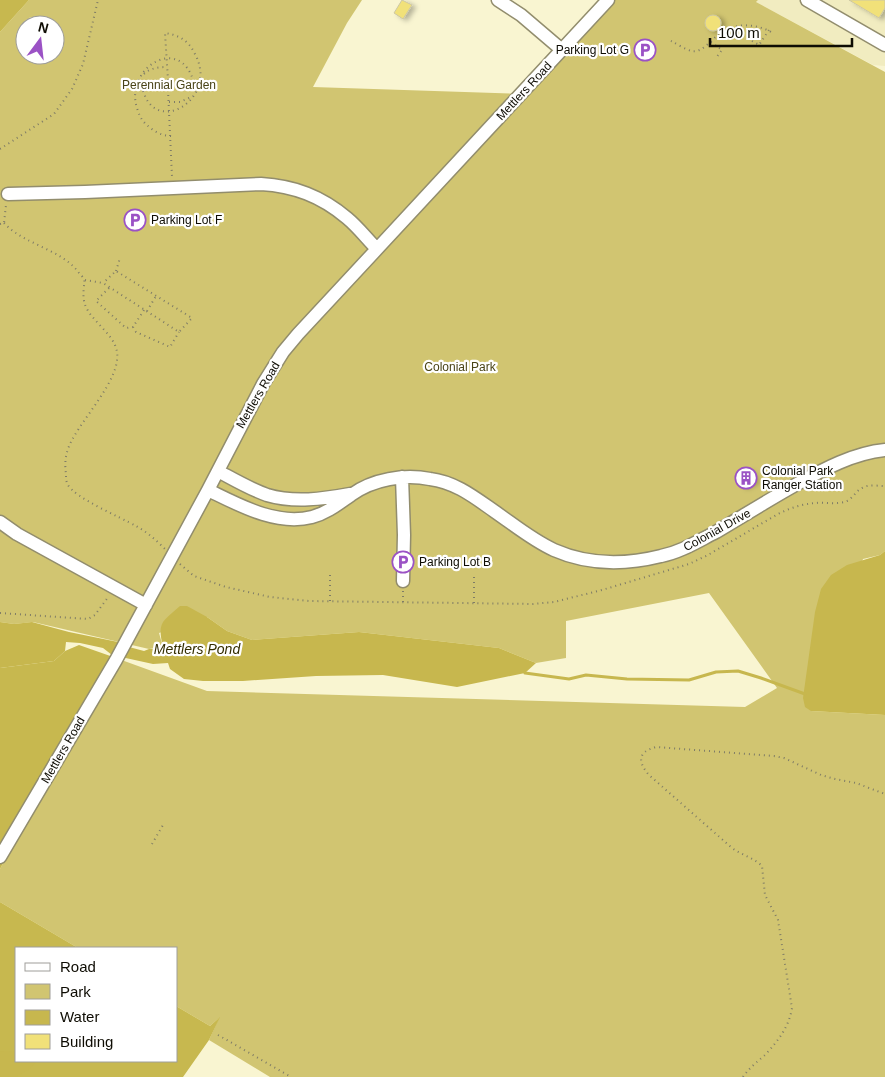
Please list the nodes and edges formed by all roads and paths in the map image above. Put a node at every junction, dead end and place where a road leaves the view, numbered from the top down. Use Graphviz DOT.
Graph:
graph roads {
  1 [pos="98,0"];
  2 [pos="498,0"];
  3 [pos="608,0"];
  4 [pos="807,0"];
  5 [pos="717,30"];
  6 [pos="769,30"];
  7 [pos="773,33"];
  8 [pos="719,34"];
  9 [pos="671,41"];
  10 [pos="752,41"];
  11 [pos="710,42"];
  12 [pos="885,45"];
  13 [pos="562,50"];
  14 [pos="167,58"];
  15 [pos="716,58"];
  16 [pos="167,68"];
  17 [pos="141,76"];
  18 [pos="168,80"];
  19 [pos="206,82"];
  20 [pos="194,83"];
  21 [pos="200,83"];
  22 [pos="163,85"];
  23 [pos="173,85"];
  24 [pos="136,86"];
  25 [pos="142,86"];
  26 [pos="129,87"];
  27 [pos="168,90"];
  28 [pos="195,95"];
  29 [pos="169,102"];
  30 [pos="169,112"];
  31 [pos="170,136"];
  32 [pos="0,149"];
  33 [pos="173,187"];
  34 [pos="8,194"];
  35 [pos="4,223"];
  36 [pos="0,224"];
  37 [pos="377,249"];
  38 [pos="120,258"];
  39 [pos="116,271"];
  40 [pos="84,280"];
  41 [pos="103,283"];
  42 [pos="109,288"];
  43 [pos="156,296"];
  44 [pos="145,311"];
  45 [pos="133,326"];
  46 [pos="179,332"];
  47 [pos="885,450"];
  48 [pos="218,471"];
  49 [pos="402,478"];
  50 [pos="885,486"];
  51 [pos="208,490"];
  52 [pos="352,494"];
  53 [pos="0,522"];
  54 [pos="168,551"];
  55 [pos="176,560"];
  56 [pos="330,575"];
  57 [pos="474,576"];
  58 [pos="403,581"];
  59 [pos="115,588"];
  60 [pos="330,601"];
  61 [pos="474,603"];
  62 [pos="146,605"];
  63 [pos="0,613"];
  64 [pos="885,794"];
  65 [pos="163,825"];
  66 [pos="152,844"];
  67 [pos="0,857"];
  68 [pos="218,1035"];
  69 [pos="744,1076"];
  70 [pos="291,1077"];
  1 -- 32 [label="path"];
  2 -- 13 [label="street"];
  3 -- 13 [label="street, Mettlers Road"];
  4 -- 12 [label="street"];
  5 -- 8 [label="path"];
  6 -- 7 [label="path"];
  6 -- 8 [label="path"];
  6 -- 10 [label="path"];
  8 -- 11 [label="path"];
  9 -- 11 [label="path"];
  11 -- 15 [label="path"];
  13 -- 37 [label="street, Mettlers Road"];
  14 -- 16 [label="path"];
  14 -- 17 [label="path"];
  14 -- 20 [label="path"];
  14 -- 21 [label="path"];
  16 -- 17 [label="path"];
  16 -- 18 [label="path"];
  17 -- 24 [label="path"];
  19 -- 21 [label="path"];
  20 -- 21 [label="path"];
  20 -- 23 [label="path"];
  21 -- 28 [label="path"];
  22 -- 25 [label="path"];
  24 -- 25 [label="path"];
  24 -- 26 [label="path"];
  24 -- 31 [label="path"];
  25 -- 30 [label="path"];
  27 -- 29 [label="path"];
  28 -- 29 [label="path"];
  28 -- 30 [label="path"];
  29 -- 30 [label="path"];
  30 -- 31 [label="path"];
  31 -- 33 [label="path"];
  33 -- 34 [label="street"];
  33 -- 37 [label="street"];
  34 -- 35 [label="path"];
  35 -- 36 [label="path"];
  35 -- 40 [label="path"];
  37 -- 48 [label="street, Mettlers Road"];
  38 -- 39 [label="path"];
  39 -- 41 [label="path"];
  39 -- 43 [label="path"];
  40 -- 41 [label="path"];
  40 -- 54 [label="path"];
  41 -- 42 [label="path"];
  42 -- 44 [label="path"];
  42 -- 45 [label="path"];
  43 -- 44 [label="path"];
  43 -- 46 [label="path"];
  44 -- 45 [label="path"];
  44 -- 46 [label="path"];
  45 -- 46 [label="path"];
  47 -- 49 [label="street, Colonial Drive"];
  48 -- 51 [label="street, Mettlers Road"];
  48 -- 52 [label="street, Colonial Drive"];
  49 -- 52 [label="street, Colonial Drive"];
  49 -- 58 [label="street"];
  50 -- 61 [label="path"];
  51 -- 52 [label="street, Colonial Drive"];
  51 -- 62 [label="street, Mettlers Road"];
  53 -- 59 [label="street"];
  55 -- 60 [label="path"];
  56 -- 60 [label="path"];
  57 -- 61 [label="path"];
  59 -- 62 [label="street"];
  59 -- 63 [label="path"];
  60 -- 61 [label="path"];
  62 -- 67 [label="street, Mettlers Road"];
  64 -- 69 [label="path"];
  65 -- 66 [label="path"];
  68 -- 70 [label="path"];
}
